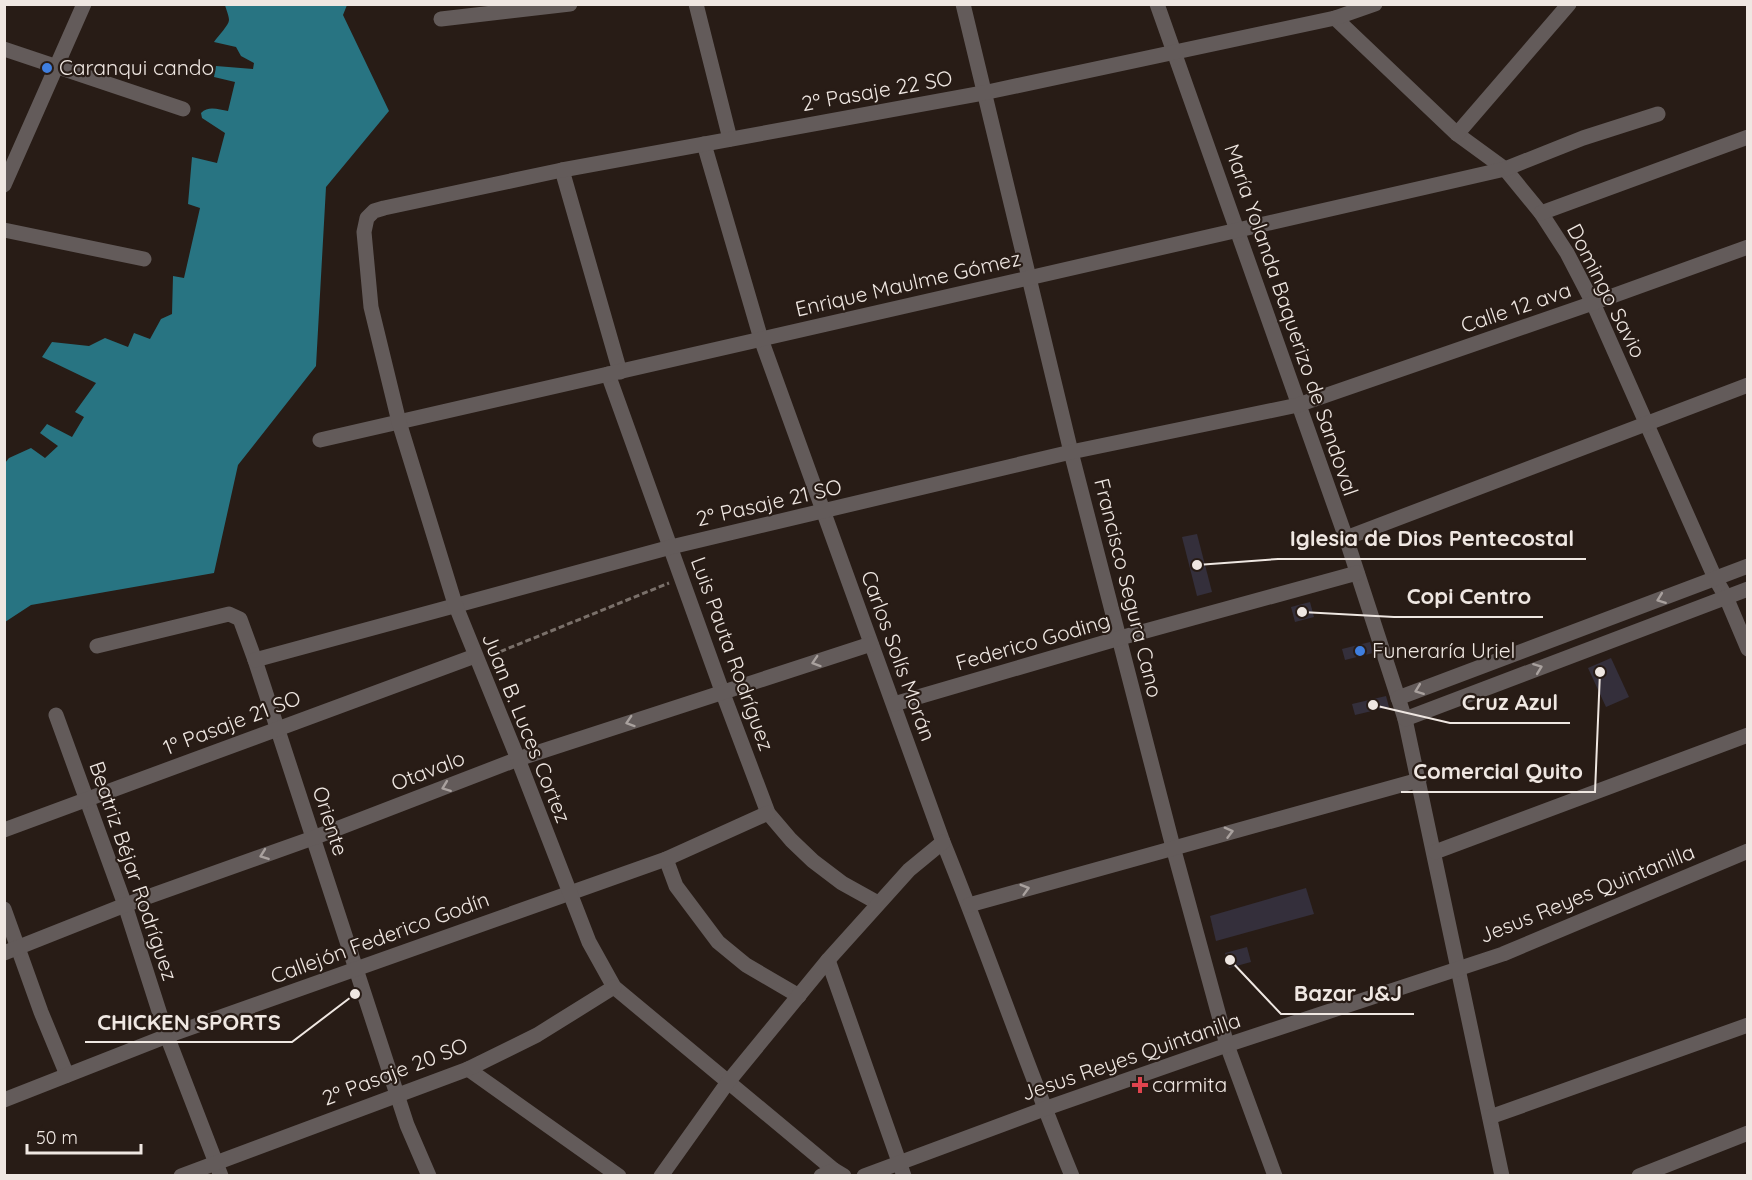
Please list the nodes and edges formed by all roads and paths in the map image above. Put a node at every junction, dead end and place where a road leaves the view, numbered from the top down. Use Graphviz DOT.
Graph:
graph roads {
  1 [pos="84,4"];
  2 [pos="570,4"];
  3 [pos="696,4"];
  4 [pos="963,4"];
  5 [pos="1157,4"];
  6 [pos="1375,4"];
  7 [pos="1569,4"];
  8 [pos="1335,18"];
  9 [pos="441,19"];
  10 [pos="4,49"];
  11 [pos="1174,53"];
  12 [pos="56,66"];
  13 [pos="983,93"];
  14 [pos="183,109"];
  15 [pos="1658,114"];
  16 [pos="1457,134"];
  17 [pos="1748,137"];
  18 [pos="730,139"];
  19 [pos="704,144"];
  20 [pos="1505,169"];
  21 [pos="562,170"];
  22 [pos="4,185"];
  23 [pos="384,208"];
  24 [pos="1541,213"];
  25 [pos="4,230"];
  26 [pos="1237,230"];
  27 [pos="1748,247"];
  28 [pos="144,259"];
  29 [pos="1028,278"];
  30 [pos="1593,303"];
  31 [pos="761,339"];
  32 [pos="614,373"];
  33 [pos="1748,385"];
  34 [pos="1298,405"];
  35 [pos="399,422"];
  36 [pos="1646,423"];
  37 [pos="320,440"];
  38 [pos="1071,452"];
  39 [pos="823,512"];
  40 [pos="1346,538"];
  41 [pos="671,547"];
  42 [pos="1748,566"];
  43 [pos="1357,573"];
  44 [pos="682,578"];
  45 [pos="1715,578"];
  46 [pos="1748,589"];
  47 [pos="1726,597"];
  48 [pos="455,604"];
  49 [pos="1120,638"];
  50 [pos="871,644"];
  51 [pos="97,646"];
  52 [pos="1748,649"];
  53 [pos="476,658"];
  54 [pos="255,660"];
  55 [pos="722,691"];
  56 [pos="1398,698"];
  57 [pos="894,704"];
  58 [pos="56,715"];
  59 [pos="1405,719"];
  60 [pos="277,728"];
  61 [pos="1748,735"];
  62 [pos="518,759"];
  63 [pos="1419,780"];
  64 [pos="87,801"];
  65 [pos="768,813"];
  66 [pos="4,830"];
  67 [pos="313,838"];
  68 [pos="943,842"];
  69 [pos="1173,847"];
  70 [pos="1748,851"];
  71 [pos="1435,852"];
  72 [pos="666,858"];
  73 [pos="568,892"];
  74 [pos="878,903"];
  75 [pos="125,905"];
  76 [pos="969,905"];
  77 [pos="4,909"];
  78 [pos="11,950"];
  79 [pos="828,960"];
  80 [pos="1459,968"];
  81 [pos="356,969"];
  82 [pos="614,987"];
  83 [pos="799,996"];
  84 [pos="1748,1025"];
  85 [pos="167,1036"];
  86 [pos="1227,1045"];
  87 [pos="468,1069"];
  88 [pos="67,1075"];
  89 [pos="728,1082"];
  90 [pos="397,1094"];
  91 [pos="4,1100"];
  92 [pos="1044,1109"];
  93 [pos="1490,1117"];
  94 [pos="1748,1133"];
  95 [pos="219,1169"];
  96 [pos="902,1169"];
  97 [pos="833,1174"];
  98 [pos="181,1176"];
  99 [pos="429,1176"];
  100 [pos="620,1176"];
  101 [pos="660,1176"];
  102 [pos="864,1176"];
  103 [pos="1072,1176"];
  104 [pos="1275,1176"];
  105 [pos="1503,1176"];
  106 [pos="1639,1176"];
  1 -- 12 [label="street"];
  2 -- 9 [label="street"];
  3 -- 18 [label="street"];
  4 -- 13 [label="street, Francisco Segura Cano"];
  5 -- 11 [label="street, María Yolanda Baquerizo de Sandoval"];
  6 -- 8 [label="street, 2º Pasaje 22 SO"];
  7 -- 16 [label="street"];
  8 -- 11 [label="street, 2º Pasaje 22 SO"];
  8 -- 16 [label="street, Domingo Savio"];
  10 -- 12 [label="street"];
  11 -- 13 [label="street, 2º Pasaje 22 SO"];
  11 -- 26 [label="street, María Yolanda Baquerizo de Sandoval"];
  12 -- 14 [label="street"];
  12 -- 22 [label="street"];
  13 -- 18 [label="street, 2º Pasaje 22 SO"];
  13 -- 29 [label="street, Francisco Segura Cano"];
  15 -- 20 [label="street, Enrique Maulme Gómez"];
  16 -- 20 [label="street, Domingo Savio"];
  17 -- 24 [label="street"];
  18 -- 19 [label="street, 2º Pasaje 22 SO"];
  19 -- 21 [label="street, 2º Pasaje 22 SO"];
  19 -- 31 [label="street, Carlos Solís Morán"];
  20 -- 24 [label="street, Domingo Savio"];
  20 -- 26 [label="street, Enrique Maulme Gómez"];
  21 -- 23 [label="street, 2º Pasaje 22 SO"];
  21 -- 32 [label="street, Luis Pauta Rodríguez"];
  23 -- 35 [label="street, Juan B. Luces Cortez"];
  24 -- 30 [label="street, Domingo Savio"];
  25 -- 28 [label="street"];
  26 -- 29 [label="street, Enrique Maulme Gómez"];
  26 -- 34 [label="street, María Yolanda Baquerizo de Sandoval"];
  27 -- 30 [label="street, Calle 12 ava"];
  29 -- 31 [label="street, Enrique Maulme Gómez"];
  29 -- 38 [label="street, Francisco Segura Cano"];
  30 -- 34 [label="street, Calle 12 ava"];
  30 -- 36 [label="street, Domingo Savio"];
  31 -- 32 [label="street, Enrique Maulme Gómez"];
  31 -- 39 [label="street, Carlos Solís Morán"];
  32 -- 35 [label="street, Enrique Maulme Gómez"];
  32 -- 41 [label="street, Luis Pauta Rodríguez"];
  33 -- 36 [label="street"];
  34 -- 38 [label="street, 2° Pasaje 21 SO"];
  34 -- 40 [label="street, María Yolanda Baquerizo de Sandoval"];
  35 -- 37 [label="street, Enrique Maulme Gómez"];
  35 -- 48 [label="street, Juan B. Luces Cortez"];
  36 -- 40 [label="street"];
  36 -- 45 [label="street, Domingo Savio"];
  38 -- 39 [label="street, 2° Pasaje 21 SO"];
  38 -- 49 [label="street, Francisco Segura Cano"];
  39 -- 41 [label="street, 2° Pasaje 21 SO"];
  39 -- 50 [label="street, Carlos Solís Morán"];
  40 -- 43 [label="street, María Yolanda Baquerizo de Sandoval"];
  41 -- 44 [label="street, Luis Pauta Rodríguez"];
  41 -- 48 [label="street, 2° Pasaje 21 SO"];
  42 -- 45 [label="street"];
  43 -- 49 [label="street, Federico Goding"];
  43 -- 56 [label="street, María Yolanda Baquerizo de Sandoval"];
  44 -- 53 [label="path"];
  44 -- 55 [label="street, Luis Pauta Rodríguez"];
  45 -- 47 [label="street, Domingo Savio"];
  45 -- 56 [label="street, one-way"];
  46 -- 47 [label="street"];
  47 -- 52 [label="street, Domingo Savio"];
  59 -- 47 [label="street, one-way"];
  48 -- 53 [label="street, Juan B. Luces Cortez"];
  48 -- 54 [label="street, 2° Pasaje 21 SO"];
  49 -- 57 [label="street, Federico Goding"];
  49 -- 69 [label="street, Francisco Segura Cano"];
  50 -- 55 [label="street, Otavalo, one-way"];
  50 -- 57 [label="street, Carlos Solís Morán"];
  51 -- 54 [label="street, Oriente"];
  53 -- 60 [label="street, 1º Pasaje 21 SO"];
  53 -- 62 [label="street, Juan B. Luces Cortez"];
  54 -- 60 [label="street, Oriente"];
  55 -- 62 [label="street, Otavalo, one-way"];
  55 -- 65 [label="street, Luis Pauta Rodríguez"];
  56 -- 59 [label="street, María Yolanda Baquerizo de Sandoval"];
  57 -- 68 [label="street, Carlos Solís Morán"];
  58 -- 64 [label="street, Beatriz Béjar Rodríguez"];
  59 -- 63 [label="street, María Yolanda Baquerizo de Sandoval"];
  60 -- 64 [label="street, 1º Pasaje 21 SO"];
  60 -- 67 [label="street, Oriente"];
  61 -- 71 [label="street"];
  62 -- 67 [label="street, Otavalo, one-way"];
  62 -- 73 [label="street, Juan B. Luces Cortez"];
  69 -- 63 [label="street, one-way"];
  63 -- 71 [label="street, María Yolanda Baquerizo de Sandoval"];
  64 -- 66 [label="street, 1º Pasaje 21 SO"];
  64 -- 75 [label="street, Beatriz Béjar Rodríguez"];
  65 -- 72 [label="street, Callejón Federico Godín"];
  65 -- 74 [label="street, Luis Pauta Rodríguez"];
  67 -- 75 [label="street, Otavalo, one-way"];
  67 -- 81 [label="street, Oriente"];
  68 -- 74 [label="street"];
  68 -- 76 [label="street, Carlos Solís Morán"];
  76 -- 69 [label="street, one-way"];
  69 -- 86 [label="street, Francisco Segura Cano"];
  70 -- 80 [label="street, Jesus Reyes Quintanilla"];
  71 -- 80 [label="street, María Yolanda Baquerizo de Sandoval"];
  72 -- 73 [label="street, Callejón Federico Godín"];
  72 -- 83 [label="street"];
  73 -- 81 [label="street, Callejón Federico Godín"];
  73 -- 82 [label="street, Juan B. Luces Cortez"];
  74 -- 79 [label="street"];
  75 -- 78 [label="street, Otavalo"];
  75 -- 85 [label="street, Beatriz Béjar Rodríguez"];
  76 -- 92 [label="street, Carlos Solís Morán"];
  77 -- 78 [label="street"];
  78 -- 88 [label="street"];
  79 -- 83 [label="street"];
  79 -- 96 [label="street"];
  80 -- 86 [label="street, Jesus Reyes Quintanilla"];
  80 -- 93 [label="street, María Yolanda Baquerizo de Sandoval"];
  81 -- 85 [label="street, Callejón Federico Godín"];
  81 -- 90 [label="street, Oriente"];
  82 -- 87 [label="street, 2º Pasaje 20 SO"];
  82 -- 89 [label="street, Juan B. Luces Cortez"];
  83 -- 89 [label="street"];
  84 -- 93 [label="street"];
  85 -- 88 [label="street, Callejón Federico Godín"];
  85 -- 95 [label="street, Beatriz Béjar Rodríguez"];
  86 -- 92 [label="street, Jesus Reyes Quintanilla"];
  86 -- 104 [label="street, Francisco Segura Cano"];
  87 -- 90 [label="street, 2º Pasaje 20 SO"];
  87 -- 100 [label="street"];
  88 -- 91 [label="street, Callejón Federico Godín"];
  89 -- 97 [label="street, Juan B. Luces Cortez"];
  89 -- 101 [label="street"];
  90 -- 95 [label="street, 2º Pasaje 20 SO"];
  90 -- 99 [label="street, Oriente"];
  92 -- 96 [label="street, Jesus Reyes Quintanilla"];
  92 -- 103 [label="street, Carlos Solís Morán"];
  93 -- 105 [label="street, María Yolanda Baquerizo de Sandoval"];
  94 -- 106 [label="street"];
  95 -- 98 [label="street, 2º Pasaje 20 SO"];
  96 -- 102 [label="street, Jesus Reyes Quintanilla"];
}
